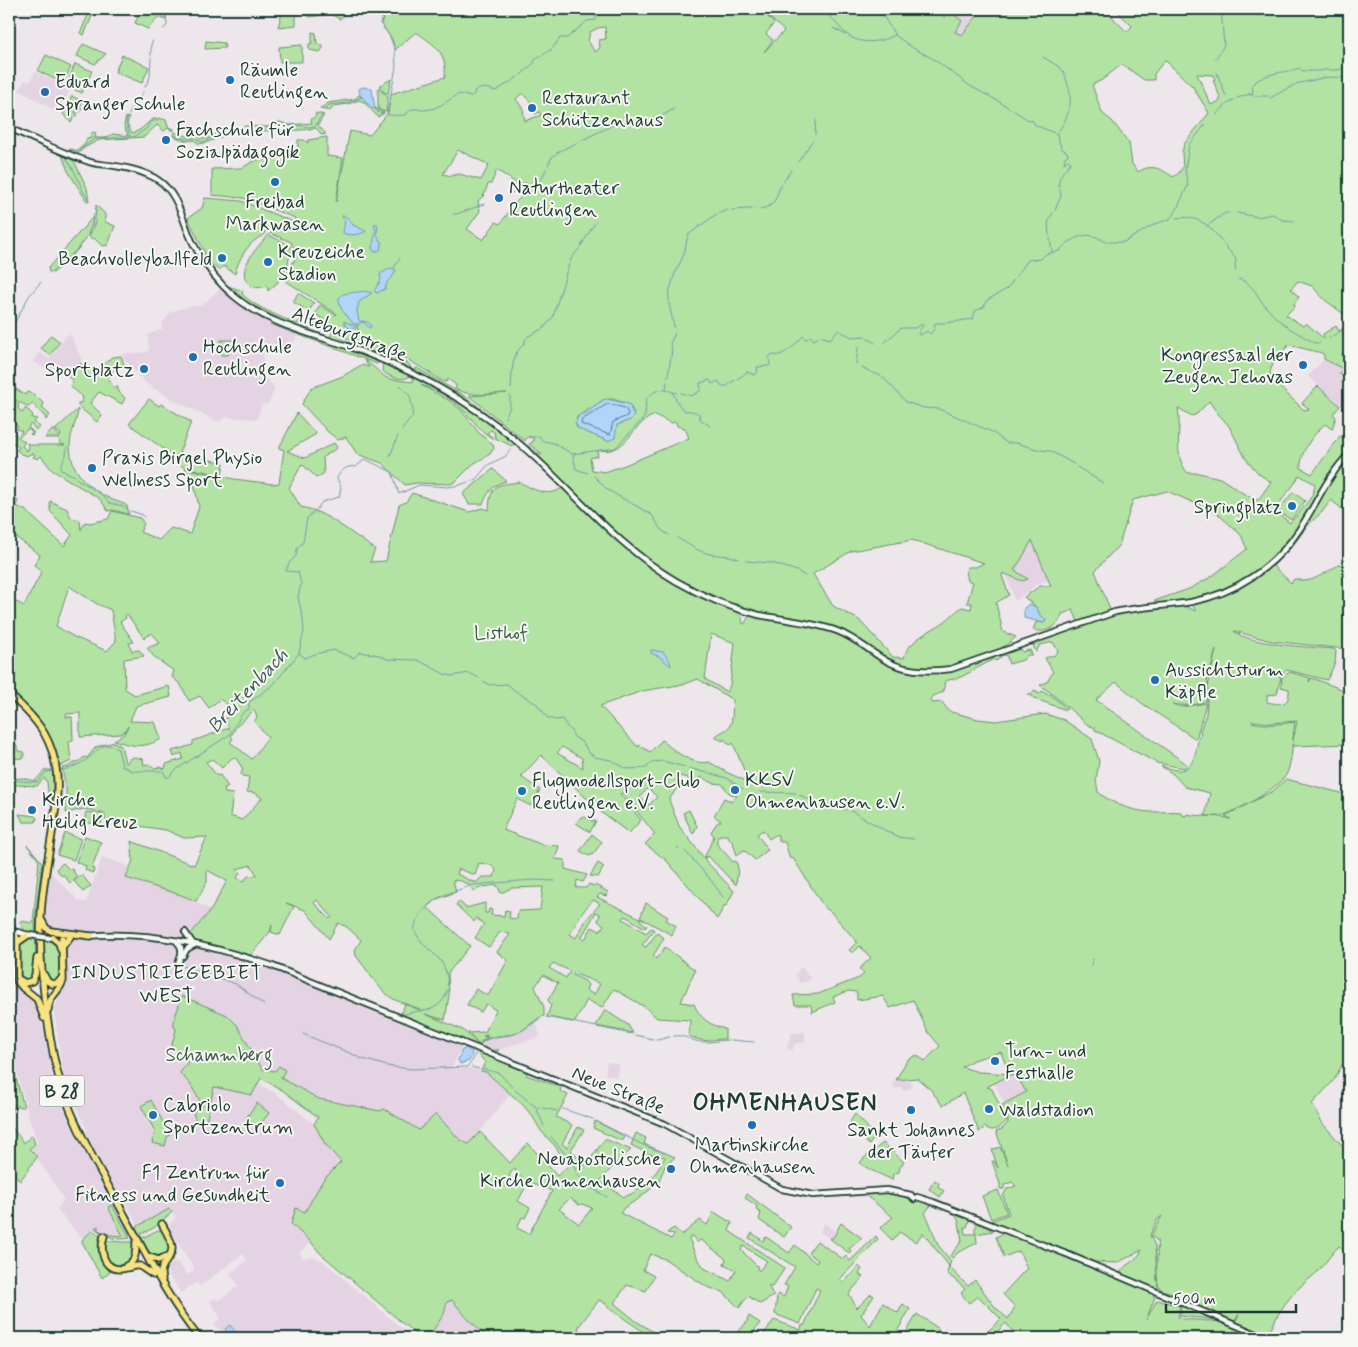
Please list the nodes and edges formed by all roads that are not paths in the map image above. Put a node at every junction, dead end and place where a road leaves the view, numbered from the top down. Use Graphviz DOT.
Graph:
graph roads {
  1 [pos="9,128"];
  2 [pos="1349,454"];
  3 [pos="9,696"];
  4 [pos="56,775"];
  5 [pos="41,916"];
  6 [pos="17,931"];
  7 [pos="29,935"];
  8 [pos="91,936"];
  9 [pos="70,937"];
  10 [pos="51,938"];
  11 [pos="62,938"];
  12 [pos="178,942"];
  13 [pos="17,943"];
  14 [pos="194,945"];
  15 [pos="62,947"];
  16 [pos="62,954"];
  17 [pos="37,958"];
  18 [pos="41,963"];
  19 [pos="16,974"];
  20 [pos="63,976"];
  21 [pos="46,1019"];
  22 [pos="136,1240"];
  23 [pos="146,1255"];
  24 [pos="154,1275"];
  25 [pos="163,1284"];
  26 [pos="195,1338"];
  27 [pos="199,1338"];
  28 [pos="1266,1338"];
  1 -- 2 [label="main road, Alteburgstraße"];
  3 -- 4 [label="highway, B 28"];
  4 -- 5 [label="highway, B 28"];
  4 -- 17 [label="highway, B 28"];
  5 -- 8 [label="highway"];
  5 -- 18 [label="highway, B 28"];
  6 -- 7 [label="main road"];
  6 -- 13 [label="highway"];
  7 -- 10 [label="main road, bridge"];
  7 -- 13 [label="highway"];
  8 -- 9 [label="main road"];
  8 -- 12 [label="main road"];
  9 -- 11 [label="main road"];
  9 -- 15 [label="highway"];
  10 -- 11 [label="main road"];
  10 -- 16 [label="highway, B 28"];
  11 -- 15 [label="highway, B 28"];
  12 -- 14 [label="main road"];
  12 -- 14 [label="main road"];
  12 -- 14 [label="main road"];
  13 -- 19 [label="highway"];
  14 -- 28 [label="main road, Neue Straße"];
  15 -- 16 [label="highway, B 28"];
  16 -- 20 [label="highway, B 28"];
  17 -- 19 [label="highway"];
  17 -- 21 [label="highway, B 28"];
  18 -- 20 [label="highway, B 28"];
  18 -- 21 [label="highway, B 28"];
  19 -- 21 [label="highway, B 28"];
  20 -- 21 [label="highway, B 28"];
  21 -- 22 [label="highway, B 28"];
  22 -- 23 [label="highway, B 28"];
  22 -- 24 [label="highway, B 28"];
  22 -- 24 [label="highway"];
  23 -- 25 [label="highway, B 28"];
  23 -- 25 [label="highway"];
  24 -- 26 [label="highway, B 28"];
  25 -- 27 [label="highway, B 28"];
}
